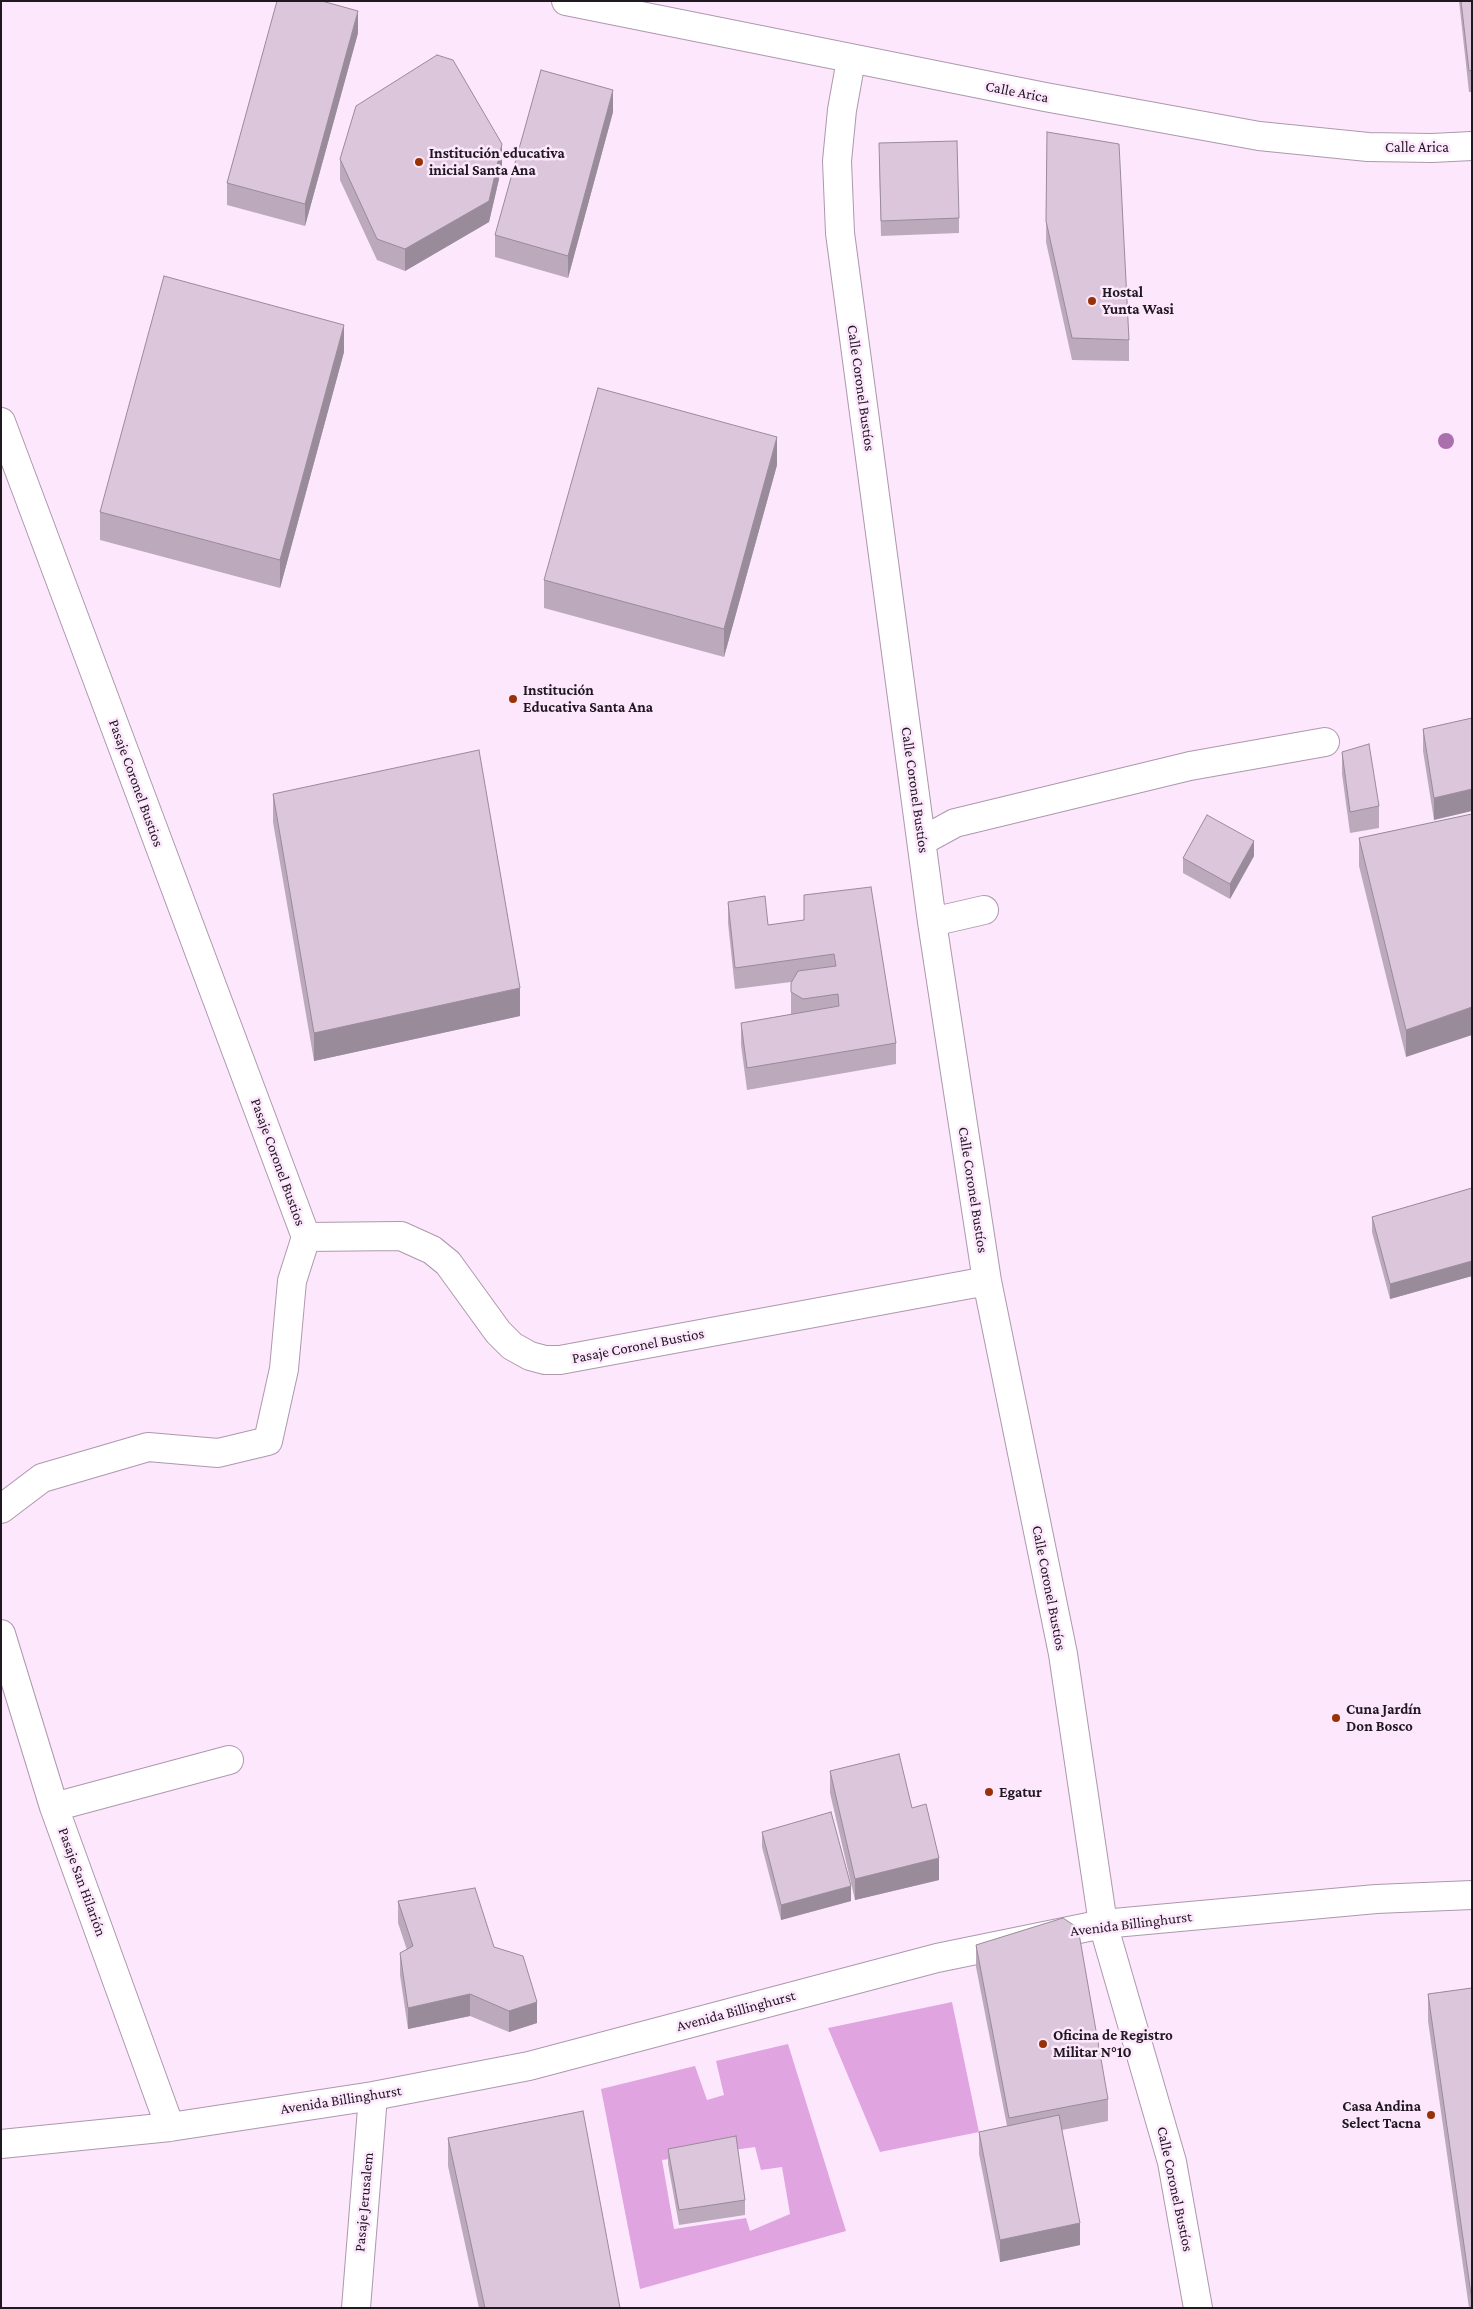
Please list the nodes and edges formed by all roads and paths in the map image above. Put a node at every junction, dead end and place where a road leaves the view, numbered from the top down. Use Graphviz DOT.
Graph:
graph roads {
  1 [pos="566,1"];
  2 [pos="851,60"];
  3 [pos="1472,146"];
  4 [pos="1,422"];
  5 [pos="1325,742"];
  6 [pos="922,842"];
  7 [pos="984,910"];
  8 [pos="932,922"];
  9 [pos="306,1237"];
  10 [pos="987,1280"];
  11 [pos="1,1509"];
  12 [pos="1,1634"];
  13 [pos="229,1760"];
  14 [pos="54,1807"];
  15 [pos="1472,1895"];
  16 [pos="1103,1924"];
  17 [pos="373,2096"];
  18 [pos="170,2127"];
  19 [pos="1,2144"];
  20 [pos="356,2308"];
  21 [pos="1198,2308"];
  1 -- 2 [label="street, Calle Arica"];
  2 -- 3 [label="street, Calle Arica"];
  2 -- 6 [label="street, Calle Coronel Bustíos"];
  4 -- 9 [label="street, Pasaje Coronel Bustios"];
  5 -- 6 [label="street"];
  6 -- 8 [label="street, Calle Coronel Bustíos"];
  7 -- 8 [label="street"];
  8 -- 10 [label="street, Calle Coronel Bustíos"];
  9 -- 10 [label="street, Pasaje Coronel Bustios"];
  9 -- 11 [label="street"];
  10 -- 16 [label="street, Calle Coronel Bustíos"];
  12 -- 14 [label="street, Pasaje San Hilarión"];
  13 -- 14 [label="street"];
  14 -- 18 [label="street, Pasaje San Hilarión"];
  15 -- 16 [label="street, Avenida Billinghurst"];
  16 -- 17 [label="street, Avenida Billinghurst"];
  16 -- 21 [label="street, Calle Coronel Bustíos"];
  17 -- 18 [label="street, Avenida Billinghurst"];
  17 -- 20 [label="street, Pasaje Jerusalem"];
  18 -- 19 [label="street, Avenida Billinghurst"];
}
